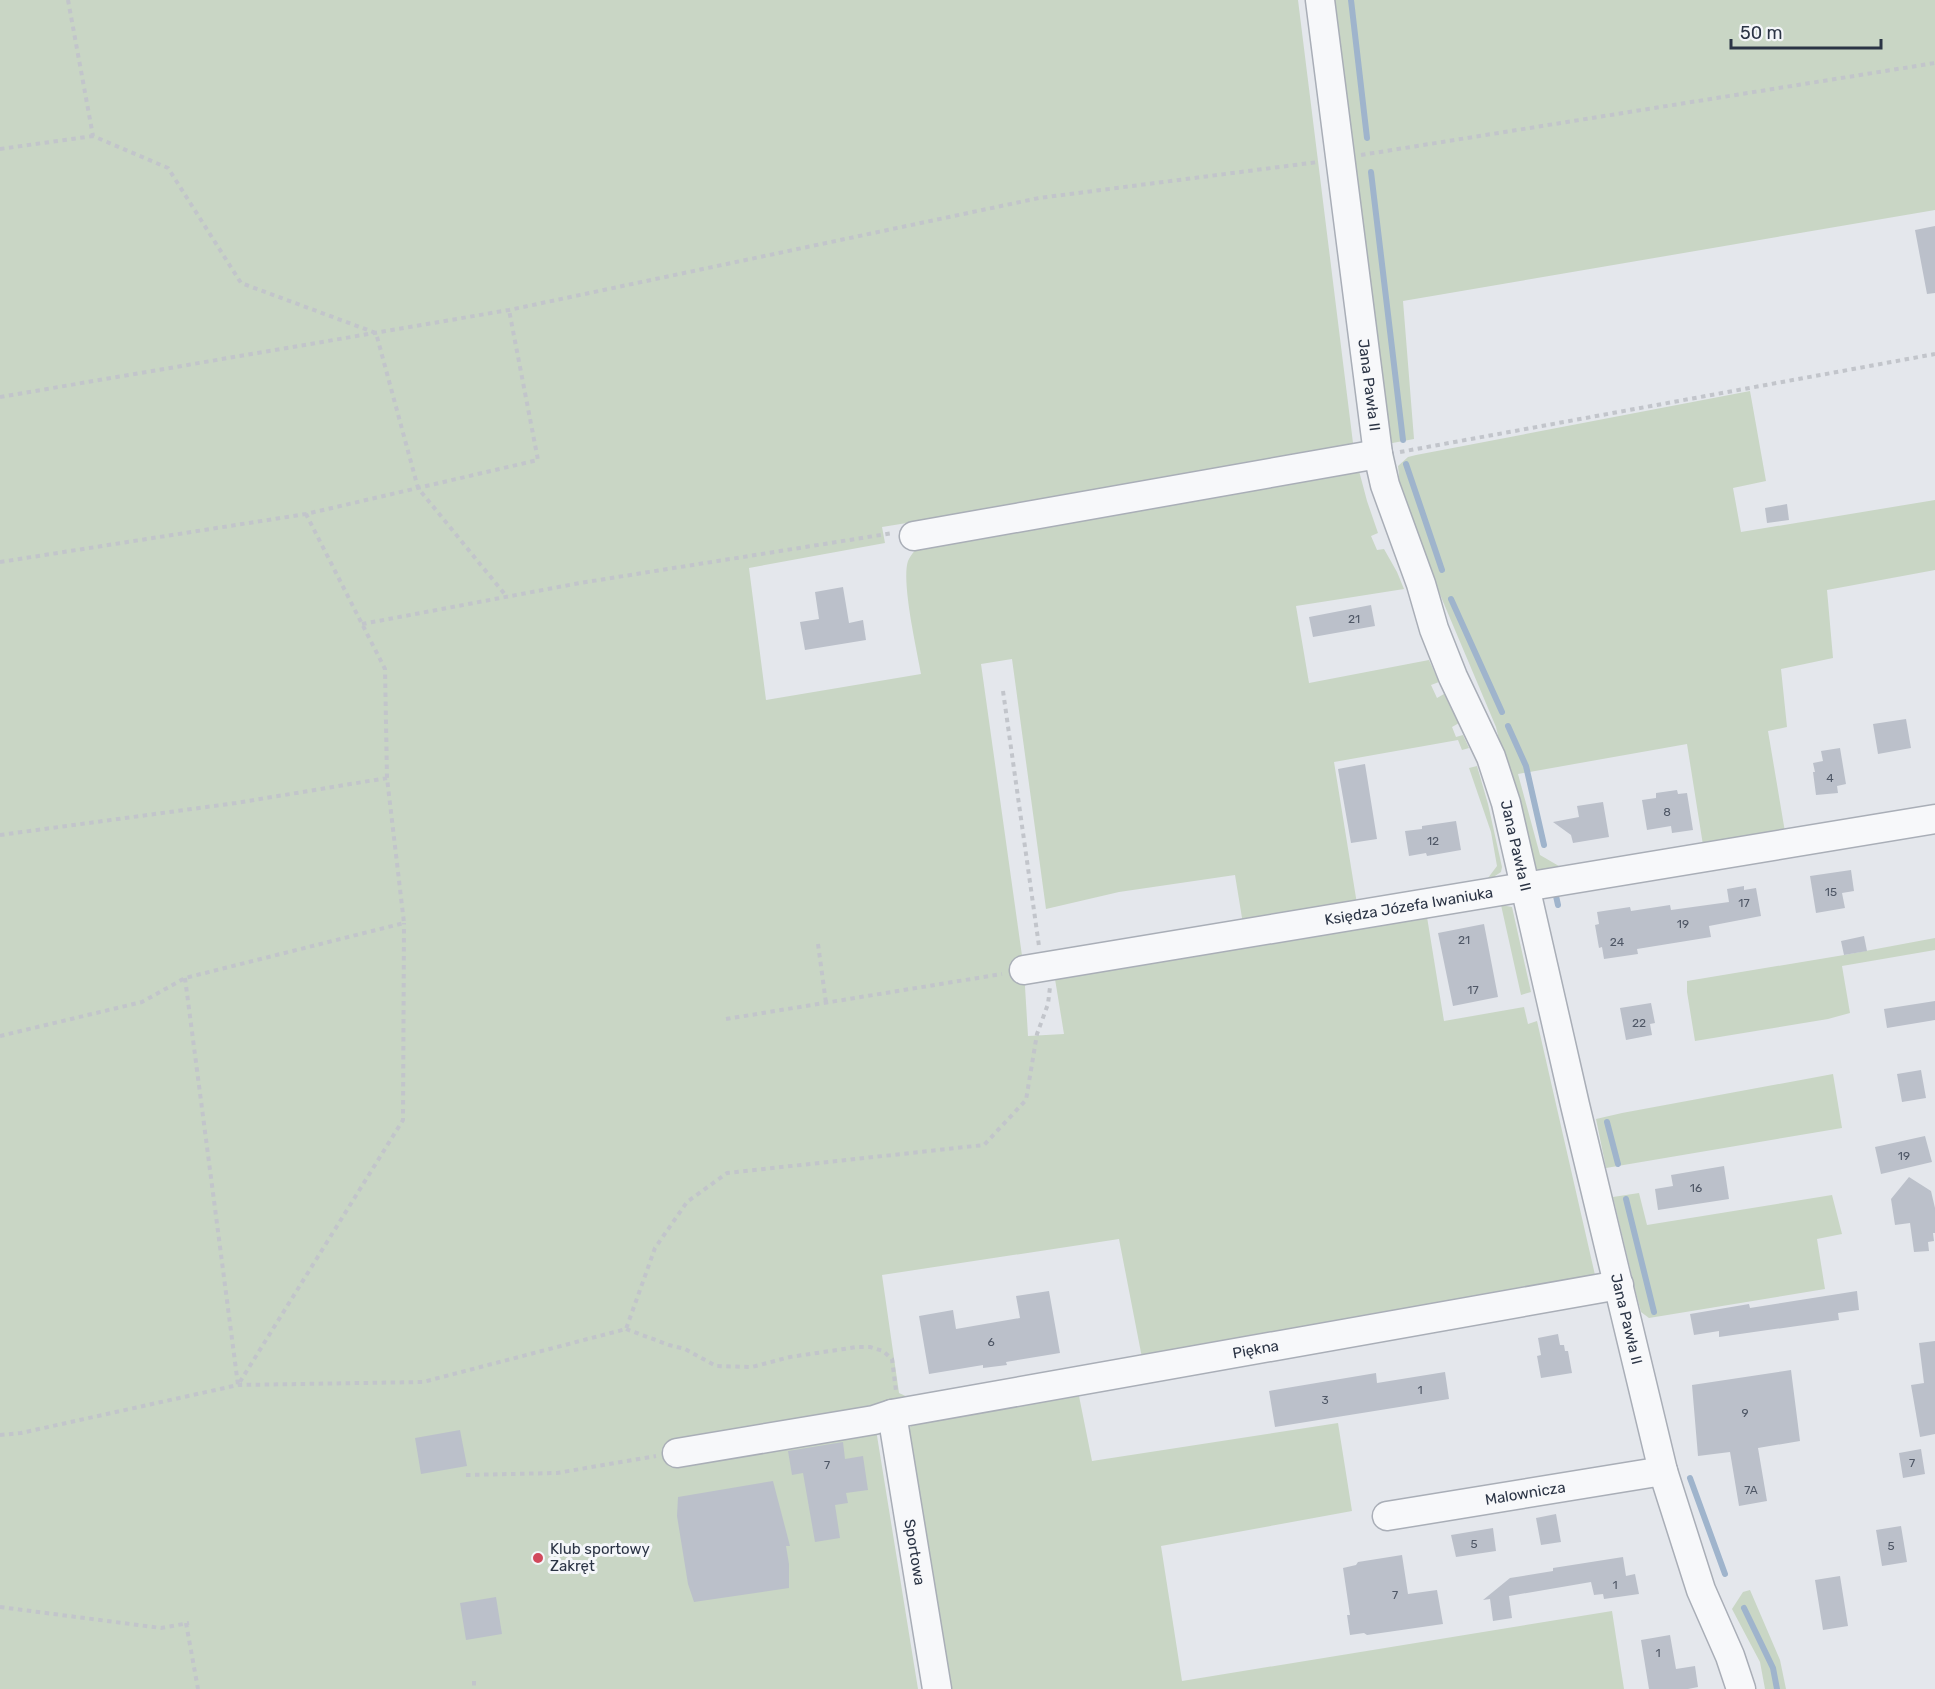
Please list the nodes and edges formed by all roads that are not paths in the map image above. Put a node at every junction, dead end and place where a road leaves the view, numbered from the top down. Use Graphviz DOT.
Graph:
graph roads {
  1 [pos="1320,0"];
  2 [pos="1378,454"];
  3 [pos="914,536"];
  4 [pos="1935,819"];
  5 [pos="1525,886"];
  6 [pos="1040,968"];
  7 [pos="1619,1285"];
  8 [pos="892,1414"];
  9 [pos="677,1452"];
  10 [pos="1663,1471"];
  11 [pos="1387,1516"];
  12 [pos="937,1689"];
  13 [pos="1742,1689"];
  1 -- 2 [label="street, Jana Pawła II"];
  2 -- 3 [label="street"];
  2 -- 5 [label="street, Jana Pawła II"];
  4 -- 5 [label="street, Księdza Józefa Iwaniuka"];
  5 -- 6 [label="street, Księdza Józefa Iwaniuka"];
  5 -- 7 [label="street, Jana Pawła II"];
  7 -- 8 [label="street, Piękna"];
  7 -- 10 [label="street, Jana Pawła II"];
  8 -- 9 [label="street, Piękna"];
  8 -- 12 [label="street, Sportowa"];
  10 -- 11 [label="street, Malownicza"];
  10 -- 13 [label="street, Jana Pawła II"];
}
